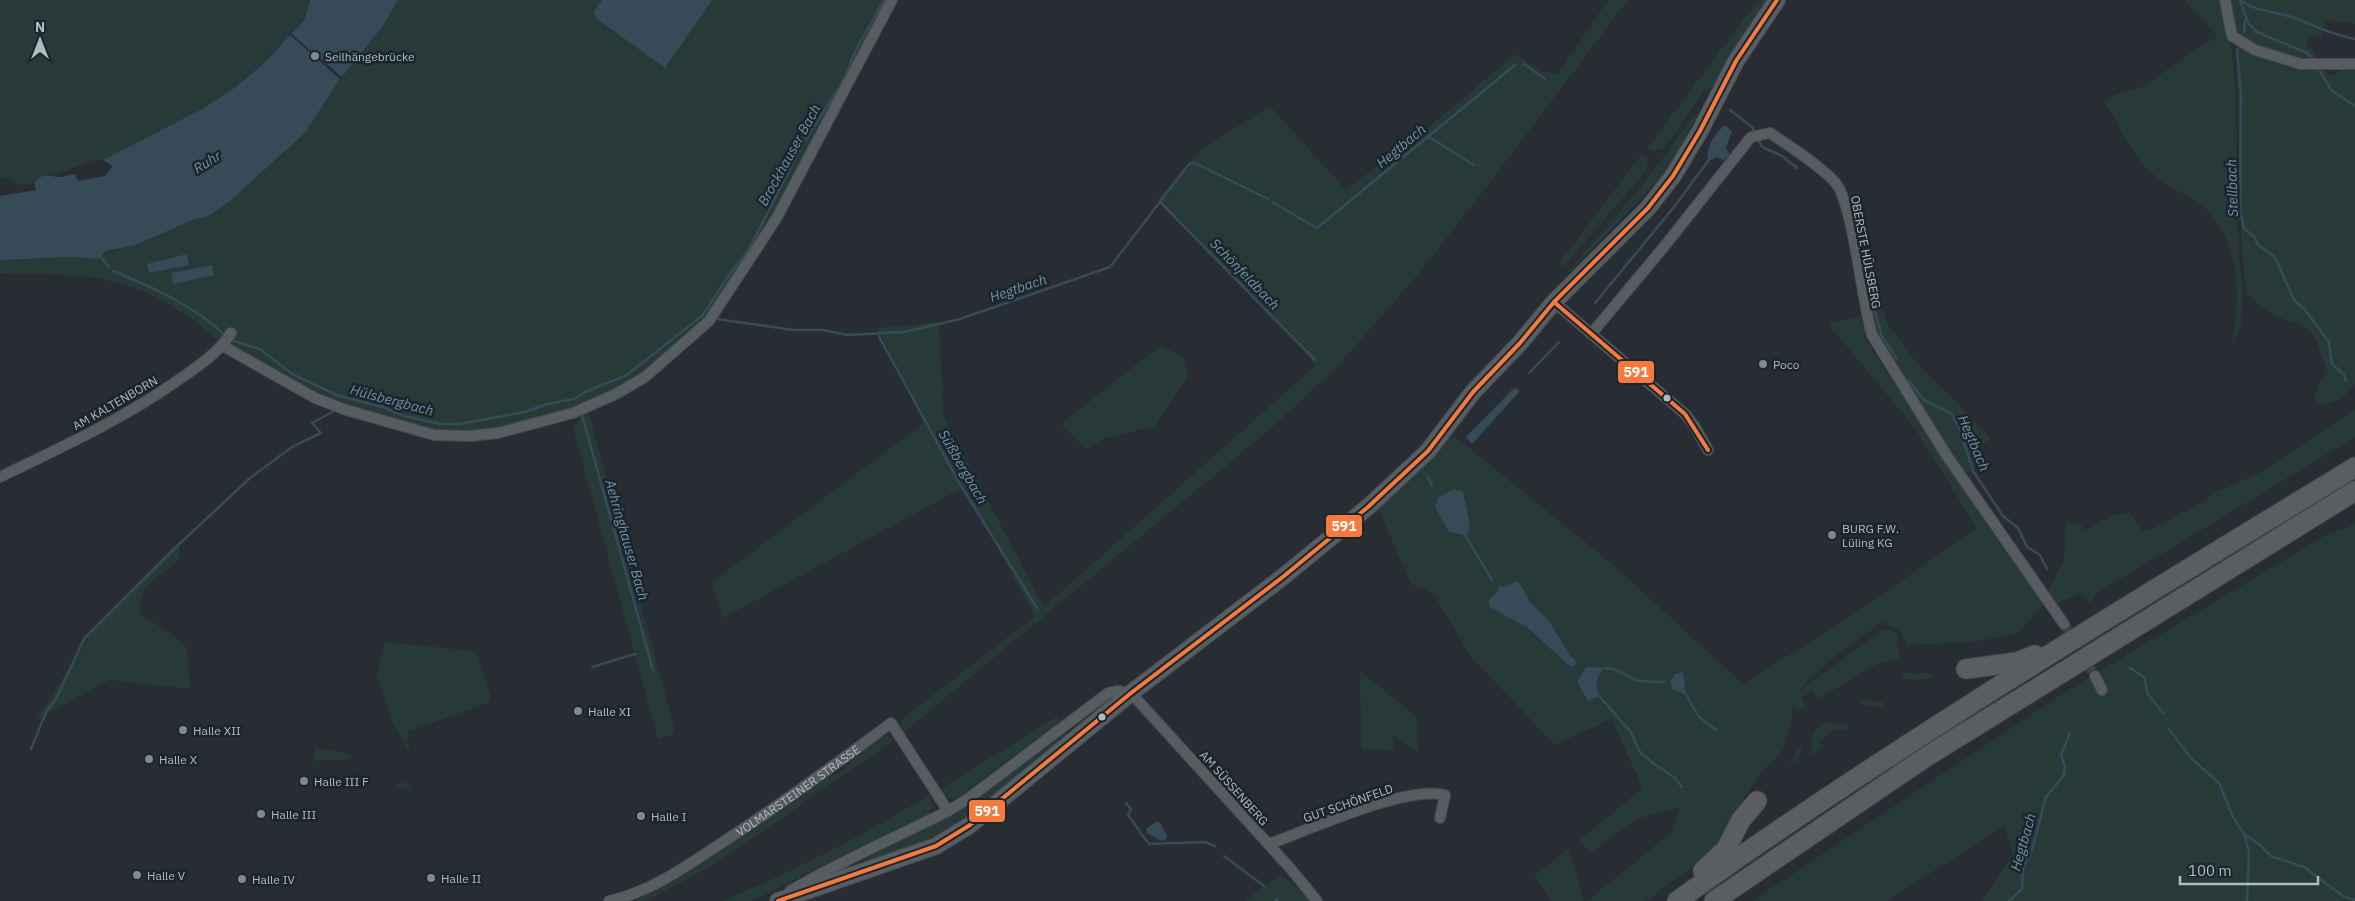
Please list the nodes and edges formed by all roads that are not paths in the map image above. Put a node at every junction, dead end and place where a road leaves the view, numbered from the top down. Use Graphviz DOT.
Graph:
graph roads {
  1 [pos="892,0"];
  2 [pos="1776,0"];
  3 [pos="2224,0"];
  4 [pos="2355,64"];
  5 [pos="1554,302"];
  6 [pos="231,334"];
  7 [pos="1592,334"];
  8 [pos="222,346"];
  9 [pos="1708,450"];
  10 [pos="2355,467"];
  11 [pos="0,477"];
  12 [pos="2355,491"];
  13 [pos="2355,506"];
  14 [pos="2271,542"];
  15 [pos="2064,624"];
  16 [pos="2066,643"];
  17 [pos="1966,669"];
  18 [pos="2095,676"];
  19 [pos="2102,690"];
  20 [pos="1130,693"];
  21 [pos="1756,801"];
  22 [pos="948,811"];
  23 [pos="1440,818"];
  24 [pos="1268,844"];
  25 [pos="609,901"];
  26 [pos="773,901"];
  27 [pos="778,901"];
  28 [pos="1317,901"];
  29 [pos="1671,901"];
  30 [pos="1677,901"];
  31 [pos="1714,901"];
  1 -- 8 [label="street"];
  2 -- 5 [label="main road"];
  3 -- 4 [label="street"];
  5 -- 7 [label="street"];
  5 -- 20 [label="main road"];
  6 -- 8 [label="street, AM KALTENBORN"];
  7 -- 9 [label="street"];
  7 -- 15 [label="street, OBERSTE HÜLSBERG"];
  8 -- 11 [label="street, AM KALTENBORN"];
  10 -- 16 [label="highway"];
  12 -- 14 [label="highway"];
  13 -- 14 [label="highway"];
  14 -- 31 [label="highway"];
  16 -- 17 [label="highway"];
  16 -- 30 [label="highway"];
  18 -- 19 [label="street"];
  20 -- 22 [label="street"];
  20 -- 24 [label="street, AM SÜSSENBERG"];
  20 -- 27 [label="main road"];
  21 -- 29 [label="highway"];
  22 -- 25 [label="street, VOLMARSTEINER STRASSE"];
  22 -- 26 [label="street"];
  23 -- 24 [label="street, GUT SCHÖNFELD"];
  24 -- 28 [label="street, AM SÜSSENBERG"];
}
